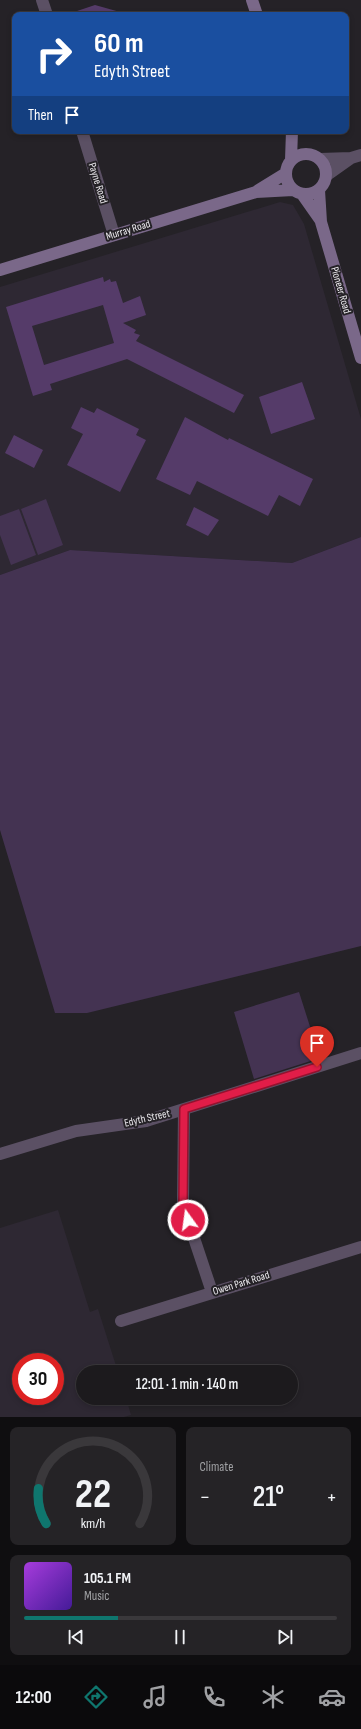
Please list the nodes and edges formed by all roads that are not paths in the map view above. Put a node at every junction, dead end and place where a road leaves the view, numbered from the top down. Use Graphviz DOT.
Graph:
graph roads {
  1 [pos="42,0"];
  2 [pos="252,0"];
  3 [pos="46,12"];
  4 [pos="256,12"];
  5 [pos="83,134"];
  6 [pos="293,134"];
  7 [pos="295,134"];
  8 [pos="307,153"];
  9 [pos="356,156"];
  10 [pos="320,159"];
  11 [pos="291,160"];
  12 [pos="286,173"];
  13 [pos="327,175"];
  14 [pos="319,190"];
  15 [pos="256,192"];
  16 [pos="297,192"];
  17 [pos="321,222"];
  18 [pos="114,235"];
  19 [pos="0,270"];
  20 [pos="361,358"];
  21 [pos="361,1053"];
  22 [pos="184,1109"];
  23 [pos="0,1154"];
  24 [pos="361,1247"];
  25 [pos="212,1292"];
  26 [pos="121,1321"];
  1 -- 3 [label="street"];
  2 -- 4 [label="main road"];
  5 -- 18 [label="street, Payne Road"];
  6 -- 11 [label="main road"];
  7 -- 8 [label="main road"];
  8 -- 10 [label="main road"];
  8 -- 11 [label="main road"];
  9 -- 10 [label="street"];
  9 -- 13 [label="street"];
  10 -- 13 [label="main road"];
  11 -- 12 [label="main road"];
  12 -- 15 [label="main road, Murray Road"];
  12 -- 16 [label="main road"];
  13 -- 14 [label="main road"];
  14 -- 16 [label="main road"];
  14 -- 17 [label="main road, Pioneer Road"];
  15 -- 16 [label="main road, Murray Road"];
  15 -- 18 [label="main road, Murray Road"];
  16 -- 17 [label="main road, Pioneer Road"];
  17 -- 20 [label="main road, Pioneer Road"];
  18 -- 19 [label="main road, Murray Road"];
  21 -- 22 [label="street, Edyth Street"];
  22 -- 23 [label="street, Edyth Street"];
  22 -- 25 [label="street"];
  24 -- 25 [label="street, Owen Park Road"];
  25 -- 26 [label="street, Owen Park Road"];
}
